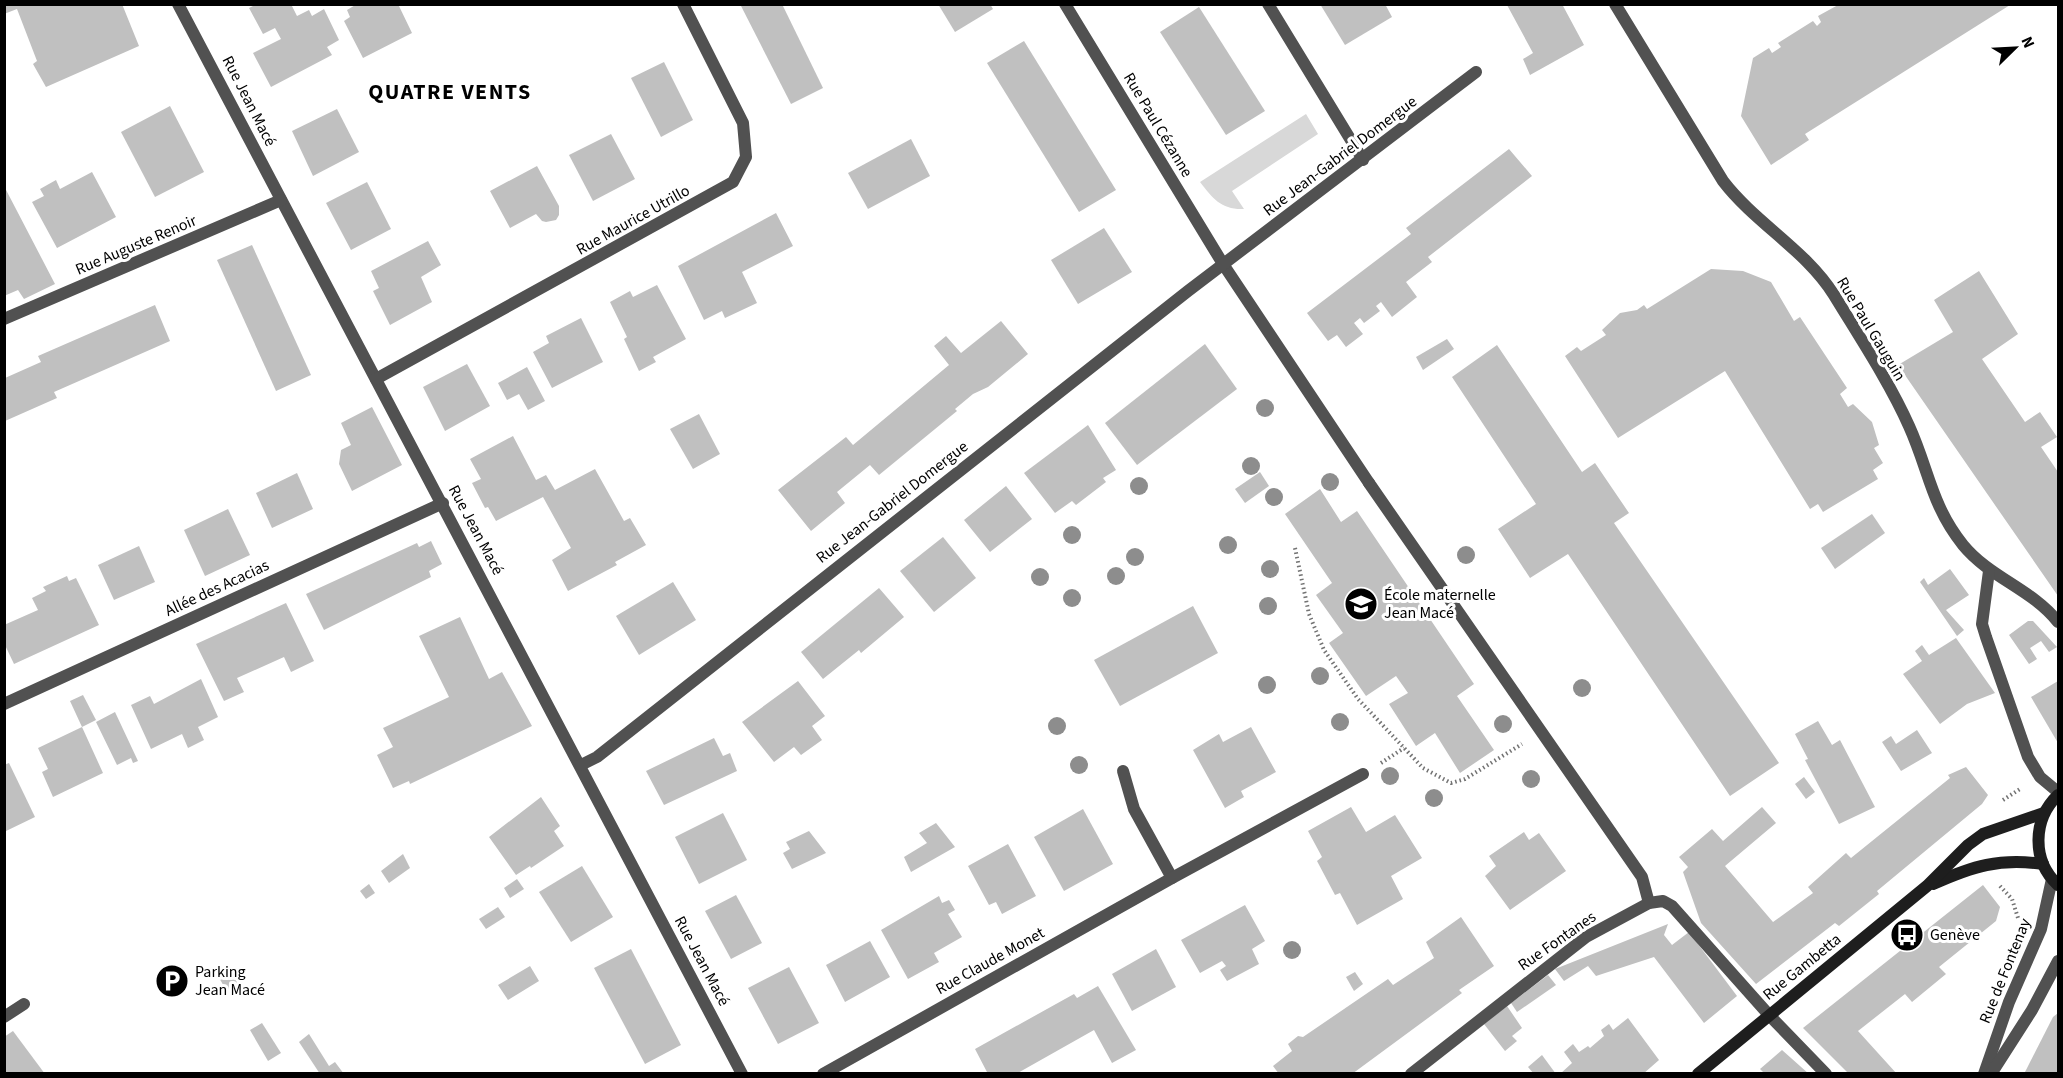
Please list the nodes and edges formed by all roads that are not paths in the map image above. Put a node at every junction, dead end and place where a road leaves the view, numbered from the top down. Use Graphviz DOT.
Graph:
graph roads {
  1 [pos="178,4"];
  2 [pos="683,4"];
  3 [pos="1065,4"];
  4 [pos="1268,4"];
  5 [pos="1615,4"];
  6 [pos="1476,72"];
  7 [pos="1363,160"];
  8 [pos="281,200"];
  9 [pos="1223,264"];
  10 [pos="4,319"];
  11 [pos="376,379"];
  12 [pos="443,503"];
  13 [pos="1989,571"];
  14 [pos="2058,622"];
  15 [pos="4,704"];
  16 [pos="581,765"];
  17 [pos="1123,771"];
  18 [pos="1363,774"];
  19 [pos="2058,793"];
  20 [pos="2044,813"];
  21 [pos="2043,864"];
  22 [pos="1172,878"];
  23 [pos="2055,882"];
  24 [pos="1927,886"];
  25 [pos="1649,903"];
  26 [pos="2058,961"];
  27 [pos="24,1004"];
  28 [pos="1769,1015"];
  29 [pos="4,1017"];
  30 [pos="742,1074"];
  31 [pos="824,1074"];
  32 [pos="1411,1074"];
  33 [pos="1698,1074"];
  34 [pos="1826,1074"];
  35 [pos="1984,1074"];
  36 [pos="1991,1074"];
  1 -- 8 [label="street, Rue Jean Macé"];
  2 -- 11 [label="street, Rue Maurice Utrillo"];
  3 -- 9 [label="street, Rue Paul Cézanne"];
  4 -- 7 [label="street"];
  5 -- 13 [label="street, Rue Paul Gauguin"];
  6 -- 7 [label="street, Rue Jean-Gabriel Domergue"];
  7 -- 9 [label="street, Rue Jean-Gabriel Domergue"];
  8 -- 10 [label="street, Rue Auguste Renoir"];
  8 -- 11 [label="street, Rue Jean Macé"];
  9 -- 16 [label="street, Rue Jean-Gabriel Domergue"];
  9 -- 25 [label="street"];
  11 -- 12 [label="street, Rue Jean Macé"];
  12 -- 15 [label="street, Allée des Acacias"];
  12 -- 16 [label="street, Rue Jean Macé"];
  13 -- 14 [label="street, Rue Paul Gauguin"];
  13 -- 19 [label="street"];
  16 -- 30 [label="street, Rue Jean Macé"];
  17 -- 22 [label="street"];
  18 -- 22 [label="street, Rue Claude Monet"];
  19 -- 20 [label="main road"];
  20 -- 21 [label="main road"];
  20 -- 24 [label="main road, Rue Gambetta"];
  21 -- 23 [label="main road"];
  21 -- 24 [label="main road, Rue Gambetta"];
  22 -- 31 [label="street, Rue Claude Monet"];
  23 -- 35 [label="street, Rue de Fontenay"];
  24 -- 28 [label="main road, Rue Gambetta"];
  25 -- 28 [label="street"];
  25 -- 32 [label="street, Rue Fontanes"];
  26 -- 36 [label="street, Rue de Fontenay"];
  27 -- 29 [label="street"];
  28 -- 33 [label="main road, Rue Gambetta"];
  28 -- 34 [label="street"];
}
